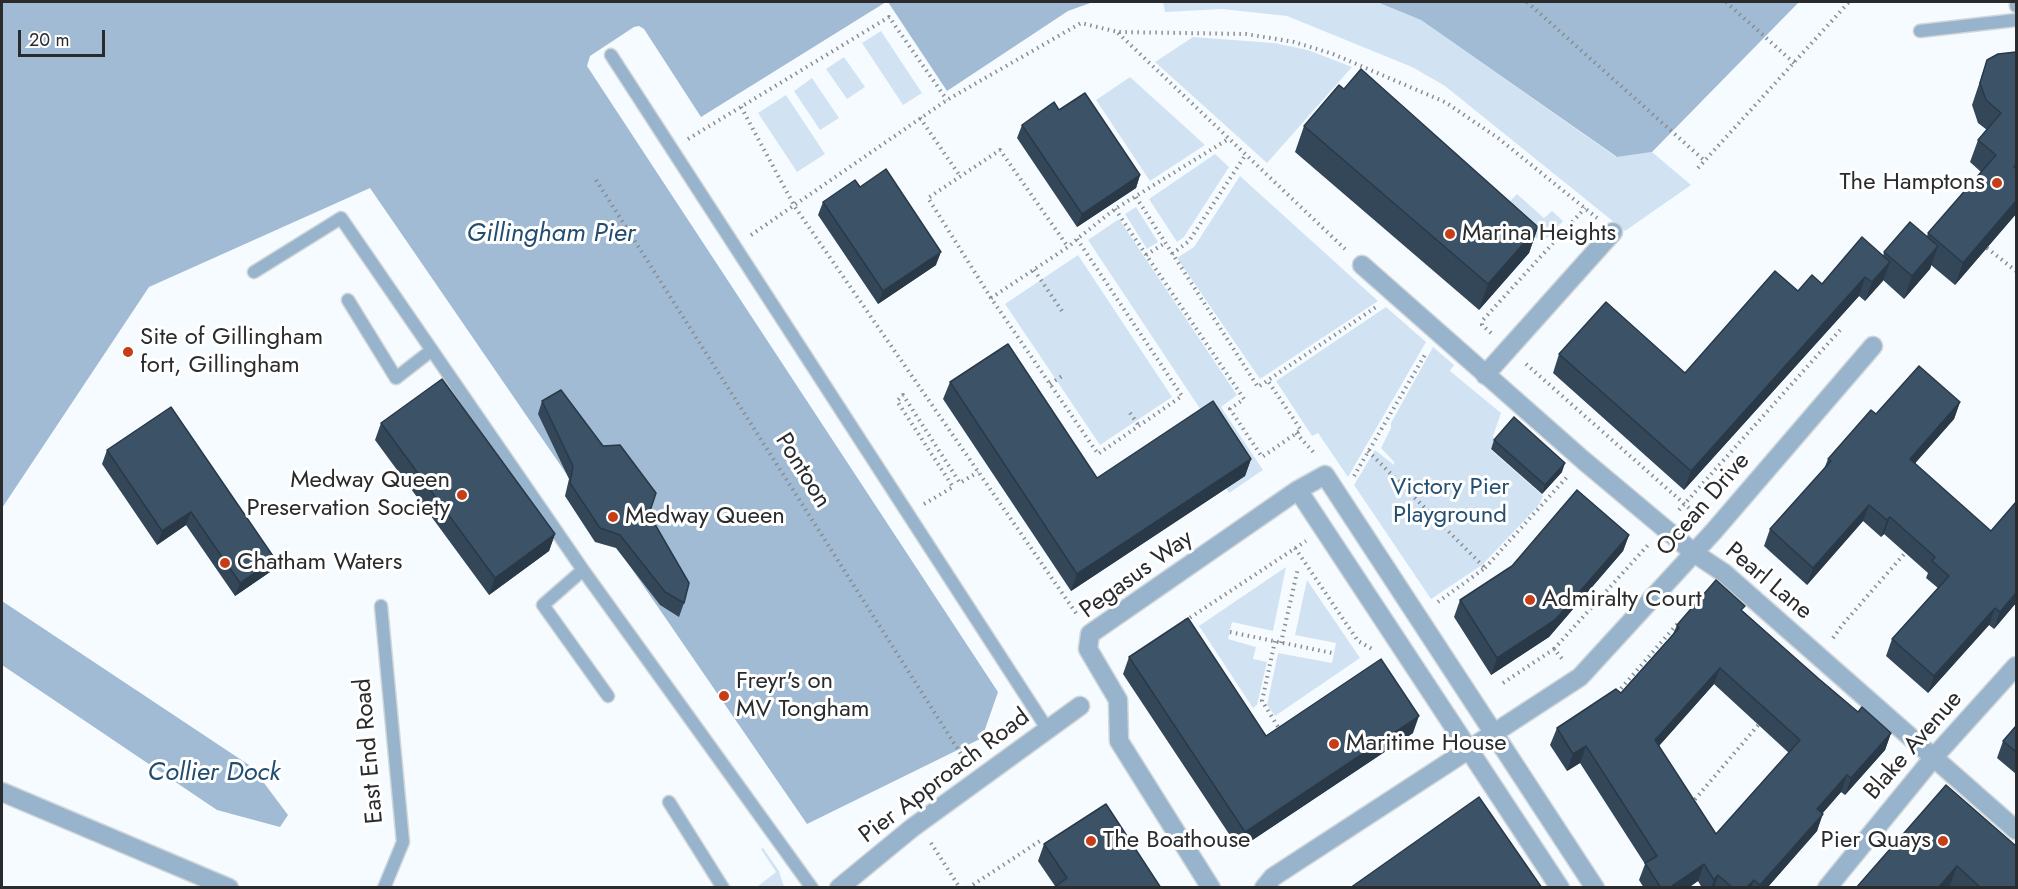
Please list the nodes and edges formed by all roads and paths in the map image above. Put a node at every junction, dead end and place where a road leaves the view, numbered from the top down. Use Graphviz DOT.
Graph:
graph roads {
  1 [pos="1527,2"];
  2 [pos="1726,2"];
  3 [pos="1850,2"];
  4 [pos="2016,2"];
  5 [pos="2016,6"];
  6 [pos="2016,20"];
  7 [pos="1920,31"];
  8 [pos="1118,32"];
  9 [pos="611,55"];
  10 [pos="1794,63"];
  11 [pos="947,100"];
  12 [pos="741,107"];
  13 [pos="920,118"];
  14 [pos="1230,138"];
  15 [pos="672,149"];
  16 [pos="1246,154"];
  17 [pos="1705,161"];
  18 [pos="1698,168"];
  19 [pos="960,176"];
  20 [pos="596,180"];
  21 [pos="1136,197"];
  22 [pos="795,207"];
  23 [pos="1585,208"];
  24 [pos="1115,209"];
  25 [pos="1613,232"];
  26 [pos="1077,239"];
  27 [pos="1165,243"];
  28 [pos="734,246"];
  29 [pos="1068,247"];
  30 [pos="1987,248"];
  31 [pos="1172,254"];
  32 [pos="1146,255"];
  33 [pos="1362,265"];
  34 [pos="1034,270"];
  35 [pos="2016,271"];
  36 [pos="254,272"];
  37 [pos="1395,295"];
  38 [pos="991,298"];
  39 [pos="348,300"];
  40 [pos="1062,311"];
  41 [pos="1841,329"];
  42 [pos="1438,334"];
  43 [pos="1873,346"];
  44 [pos="1509,349"];
  45 [pos="432,350"];
  46 [pos="1065,374"];
  47 [pos="1485,375"];
  48 [pos="1268,381"];
  49 [pos="1050,384"];
  50 [pos="1130,413"];
  51 [pos="1139,426"];
  52 [pos="1368,451"];
  53 [pos="1583,460"];
  54 [pos="978,472"];
  55 [pos="1351,480"];
  56 [pos="1298,490"];
  57 [pos="1685,504"];
  58 [pos="908,514"];
  59 [pos="1664,528"];
  60 [pos="1324,529"];
  61 [pos="1714,531"];
  62 [pos="1295,548"];
  63 [pos="1905,553"];
  64 [pos="1694,554"];
  65 [pos="1298,568"];
  66 [pos="1485,568"];
  67 [pos="584,570"];
  68 [pos="381,606"];
  69 [pos="1428,609"];
  70 [pos="1686,615"];
  71 [pos="1181,624"];
  72 [pos="1230,632"];
  73 [pos="1090,634"];
  74 [pos="1275,641"];
  75 [pos="1281,643"];
  76 [pos="1554,649"];
  77 [pos="1332,653"];
  78 [pos="1382,655"];
  79 [pos="1821,658"];
  80 [pos="2016,666"];
  81 [pos="608,696"];
  82 [pos="1612,699"];
  83 [pos="1080,706"];
  84 [pos="1761,722"];
  85 [pos="1048,730"];
  86 [pos="1493,735"];
  87 [pos="1284,736"];
  88 [pos="1469,749"];
  89 [pos="1934,757"];
  90 [pos="977,781"];
  91 [pos="2,792"];
  92 [pos="669,802"];
  93 [pos="1684,812"];
  94 [pos="918,824"];
  95 [pos="2016,830"];
  96 [pos="1043,839"];
  97 [pos="231,887"];
  98 [pos="384,888"];
  99 [pos="723,888"];
  100 [pos="812,888"];
  101 [pos="839,888"];
  102 [pos="960,888"];
  103 [pos="968,888"];
  104 [pos="1211,888"];
  105 [pos="1264,888"];
  106 [pos="1560,888"];
  107 [pos="1595,888"];
  108 [pos="1827,888"];
  1 -- 17 [label="path"];
  2 -- 10 [label="path"];
  3 -- 10 [label="path"];
  4 -- 5 [label="lane"];
  6 -- 7 [label="lane"];
  8 -- 11 [label="path"];
  8 -- 14 [label="path"];
  8 -- 23 [label="path"];
  9 -- 15 [label="lane"];
  10 -- 18 [label="path"];
  11 -- 12 [label="path"];
  11 -- 13 [label="path"];
  12 -- 15 [label="path"];
  12 -- 22 [label="path"];
  13 -- 19 [label="path"];
  13 -- 22 [label="path"];
  14 -- 16 [label="path"];
  14 -- 21 [label="path"];
  15 -- 28 [label="lane"];
  16 -- 31 [label="path"];
  16 -- 33 [label="path"];
  19 -- 29 [label="path"];
  19 -- 38 [label="path"];
  20 -- 90 [label="path, Pontoon"];
  21 -- 24 [label="path"];
  21 -- 27 [label="path"];
  22 -- 28 [label="path"];
  22 -- 54 [label="path"];
  23 -- 25 [label="path"];
  23 -- 44 [label="path"];
  24 -- 26 [label="path"];
  24 -- 32 [label="path"];
  25 -- 44 [label="street"];
  26 -- 29 [label="path"];
  26 -- 51 [label="path"];
  27 -- 31 [label="path"];
  27 -- 32 [label="path"];
  28 -- 58 [label="lane"];
  29 -- 34 [label="path"];
  30 -- 35 [label="path"];
  31 -- 48 [label="path"];
  32 -- 48 [label="path"];
  33 -- 37 [label="street, Pearl Lane"];
  34 -- 38 [label="path"];
  34 -- 40 [label="path"];
  36 -- 45 [label="lane"];
  37 -- 42 [label="street, Pearl Lane"];
  37 -- 48 [label="path"];
  38 -- 49 [label="path"];
  39 -- 45 [label="lane"];
  41 -- 57 [label="path"];
  42 -- 47 [label="street, Pearl Lane"];
  42 -- 52 [label="path"];
  43 -- 61 [label="street, Ocean Drive"];
  44 -- 47 [label="street"];
  44 -- 57 [label="path"];
  45 -- 67 [label="lane"];
  46 -- 49 [label="path"];
  47 -- 53 [label="street, Pearl Lane"];
  49 -- 51 [label="path"];
  50 -- 51 [label="path"];
  52 -- 55 [label="path"];
  52 -- 66 [label="path"];
  53 -- 59 [label="street, Pearl Lane"];
  53 -- 66 [label="path"];
  54 -- 58 [label="path"];
  54 -- 73 [label="path"];
  56 -- 60 [label="street"];
  56 -- 73 [label="street, Pegasus Way"];
  56 -- 86 [label="street, Pegasus Way"];
  57 -- 59 [label="path"];
  57 -- 61 [label="path"];
  58 -- 85 [label="lane"];
  59 -- 64 [label="street, Pearl Lane"];
  59 -- 76 [label="path"];
  60 -- 62 [label="path"];
  60 -- 88 [label="street"];
  61 -- 64 [label="street, Ocean Drive"];
  62 -- 71 [label="path"];
  62 -- 78 [label="path"];
  63 -- 79 [label="path"];
  64 -- 79 [label="street, Pearl Lane"];
  64 -- 86 [label="street, Ocean Drive"];
  65 -- 75 [label="path"];
  66 -- 69 [label="path"];
  67 -- 81 [label="lane"];
  67 -- 100 [label="lane"];
  68 -- 98 [label="lane, East End Road"];
  70 -- 82 [label="path"];
  72 -- 74 [label="path"];
  73 -- 104 [label="street, Pegasus Way"];
  74 -- 75 [label="path"];
  74 -- 87 [label="path"];
  75 -- 77 [label="path"];
  79 -- 89 [label="street, Pearl Lane"];
  80 -- 89 [label="street, Blake Avenue"];
  83 -- 85 [label="street, Pier Approach Road"];
  84 -- 93 [label="path"];
  85 -- 90 [label="street, Pier Approach Road"];
  86 -- 88 [label="street, Ocean Drive"];
  86 -- 107 [label="street, Pegasus Way"];
  88 -- 105 [label="street, Ocean Drive"];
  88 -- 106 [label="street"];
  89 -- 95 [label="street, Pearl Lane"];
  89 -- 108 [label="street, Blake Avenue"];
  90 -- 94 [label="street, Pier Approach Road"];
  91 -- 97 [label="street"];
  92 -- 99 [label="lane"];
  94 -- 101 [label="street, Pier Approach Road"];
  94 -- 102 [label="path"];
  96 -- 103 [label="path"];
}
